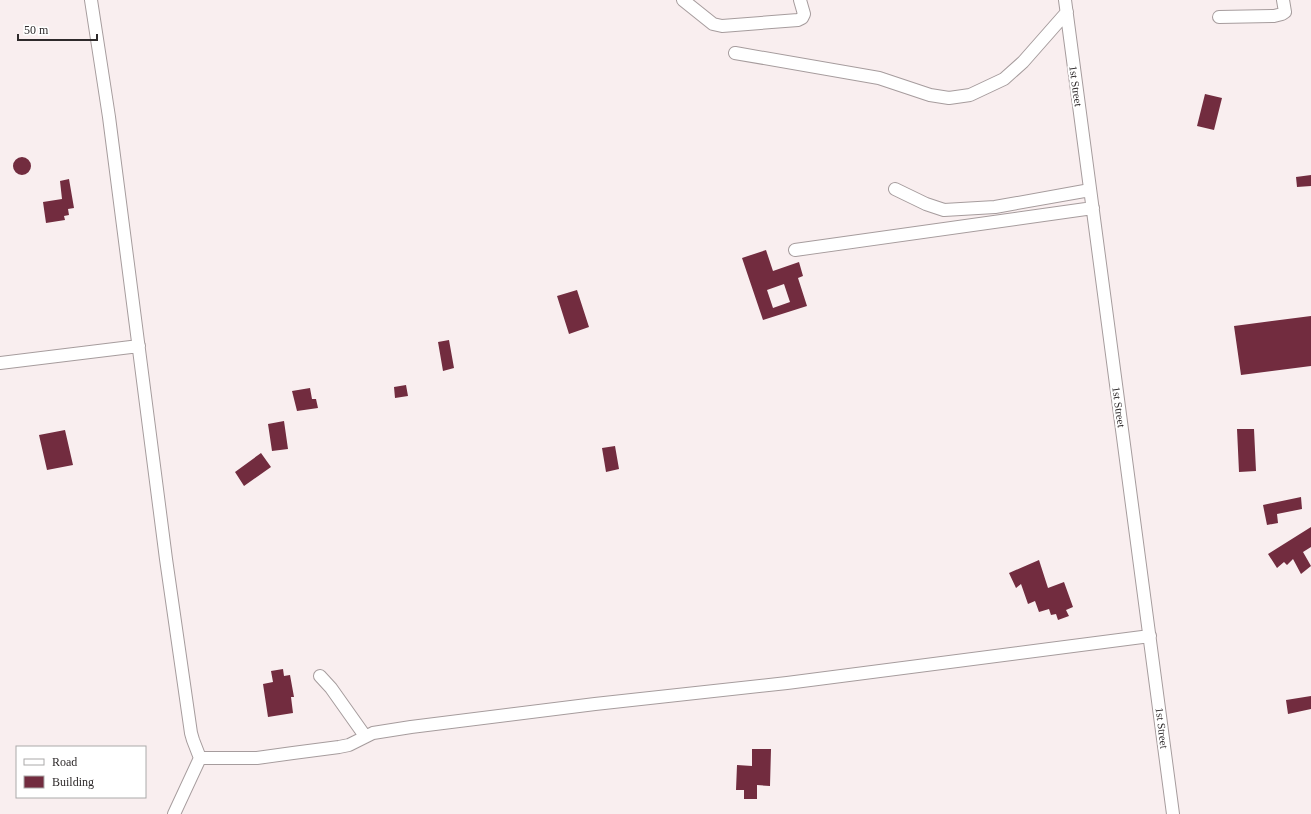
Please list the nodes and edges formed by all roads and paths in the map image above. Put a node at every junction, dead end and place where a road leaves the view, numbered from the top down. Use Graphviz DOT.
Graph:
graph roads {
  1 [pos="91,0"];
  2 [pos="683,0"];
  3 [pos="800,0"];
  4 [pos="1065,0"];
  5 [pos="1283,0"];
  6 [pos="1067,12"];
  7 [pos="1220,16"];
  8 [pos="735,53"];
  9 [pos="895,190"];
  10 [pos="1090,190"];
  11 [pos="1093,208"];
  12 [pos="795,250"];
  13 [pos="139,346"];
  14 [pos="0,364"];
  15 [pos="1150,636"];
  16 [pos="320,676"];
  17 [pos="365,736"];
  18 [pos="200,758"];
  19 [pos="174,814"];
  20 [pos="1173,814"];
  1 -- 13 [label="street"];
  2 -- 3 [label="street"];
  4 -- 6 [label="street, 1st Street"];
  5 -- 7 [label="street"];
  6 -- 8 [label="street"];
  6 -- 10 [label="street, 1st Street"];
  9 -- 10 [label="street"];
  10 -- 11 [label="street, 1st Street"];
  11 -- 12 [label="street"];
  11 -- 15 [label="street, 1st Street"];
  13 -- 14 [label="street"];
  13 -- 18 [label="street"];
  15 -- 17 [label="street"];
  15 -- 20 [label="street, 1st Street"];
  16 -- 17 [label="street"];
  17 -- 18 [label="street"];
  18 -- 19 [label="street"];
}
